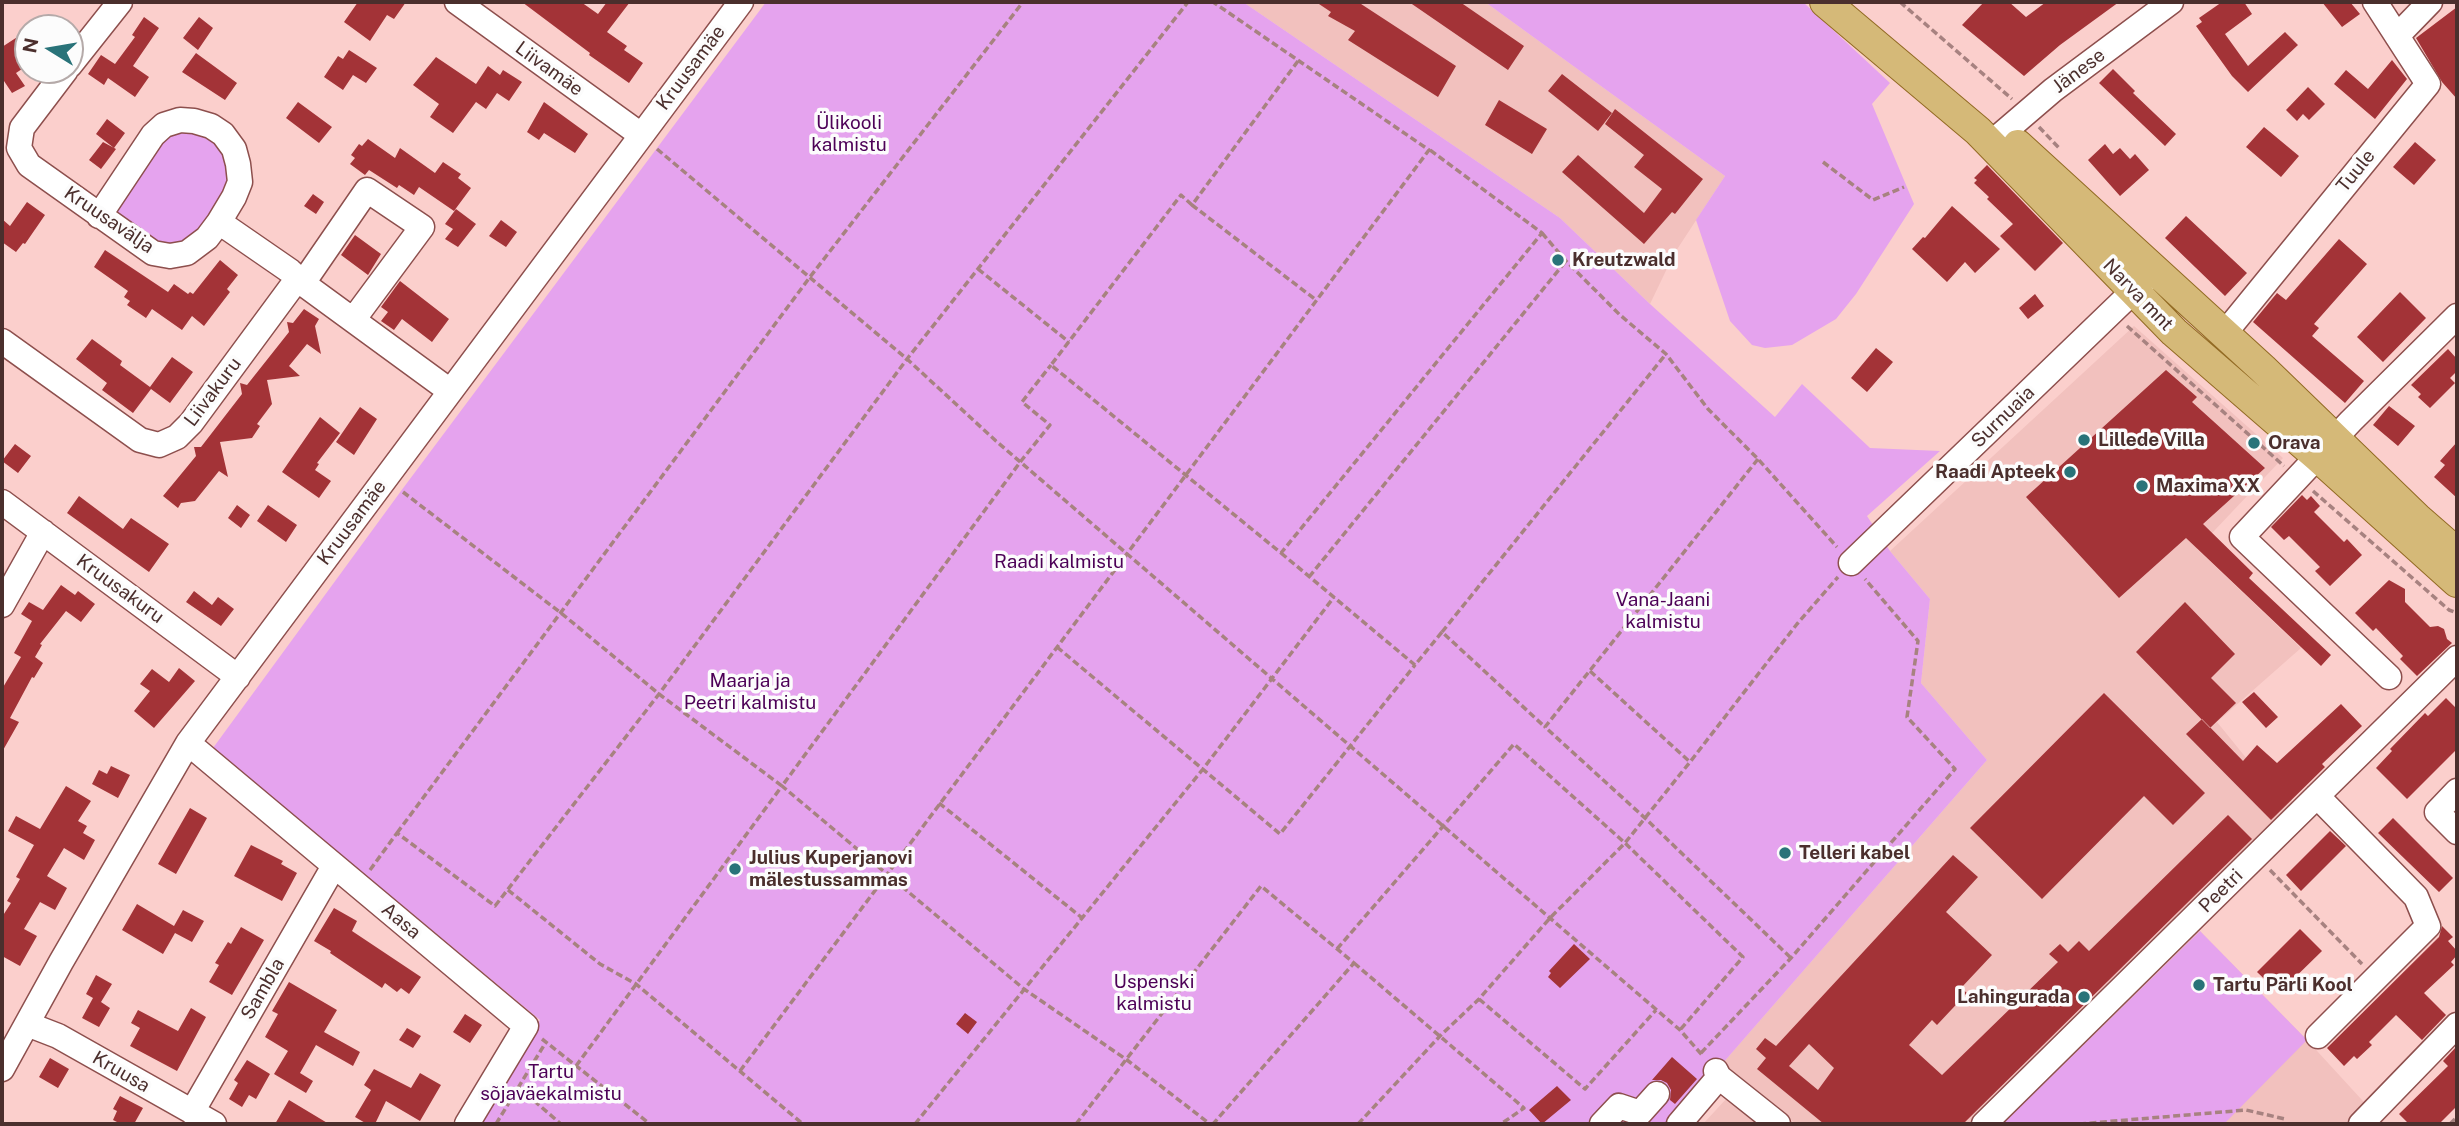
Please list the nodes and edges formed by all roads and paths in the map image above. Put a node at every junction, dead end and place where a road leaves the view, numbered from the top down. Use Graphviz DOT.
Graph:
graph roads {
  1 [pos="120,2"];
  2 [pos="457,2"];
  3 [pos="741,2"];
  4 [pos="1023,2"];
  5 [pos="1188,2"];
  6 [pos="1213,2"];
  7 [pos="1825,2"];
  8 [pos="1854,2"];
  9 [pos="1900,2"];
  10 [pos="2171,2"];
  11 [pos="2375,2"];
  12 [pos="2430,2"];
  13 [pos="2397,36"];
  14 [pos="84,47"];
  15 [pos="1298,61"];
  16 [pos="55,84"];
  17 [pos="2006,129"];
  18 [pos="640,135"];
  19 [pos="1429,150"];
  20 [pos="1823,162"];
  21 [pos="1904,187"];
  22 [pos="1192,205"];
  23 [pos="99,216"];
  24 [pos="219,222"];
  25 [pos="1542,233"];
  26 [pos="1566,261"];
  27 [pos="978,269"];
  28 [pos="2154,270"];
  29 [pos="810,277"];
  30 [pos="300,280"];
  31 [pos="2134,292"];
  32 [pos="1316,300"];
  33 [pos="2457,316"];
  34 [pos="353,320"];
  35 [pos="2224,334"];
  36 [pos="2,341"];
  37 [pos="1069,342"];
  38 [pos="1666,355"];
  39 [pos="907,359"];
  40 [pos="1051,365"];
  41 [pos="450,391"];
  42 [pos="2327,448"];
  43 [pos="1759,459"];
  44 [pos="1021,461"];
  45 [pos="1184,475"];
  46 [pos="401,491"];
  47 [pos="2,502"];
  48 [pos="43,533"];
  49 [pos="1127,553"];
  50 [pos="2457,553"];
  51 [pos="1281,554"];
  52 [pos="1851,563"];
  53 [pos="1310,577"];
  54 [pos="2457,582"];
  55 [pos="1334,597"];
  56 [pos="2,605"];
  57 [pos="561,613"];
  58 [pos="1442,632"];
  59 [pos="1057,647"];
  60 [pos="2457,658"];
  61 [pos="1415,665"];
  62 [pos="1590,671"];
  63 [pos="239,677"];
  64 [pos="2389,677"];
  65 [pos="1273,678"];
  66 [pos="659,694"];
  67 [pos="1545,727"];
  68 [pos="188,743"];
  69 [pos="1352,745"];
  70 [pos="1690,762"];
  71 [pos="1203,769"];
  72 [pos="782,786"];
  73 [pos="2457,791"];
  74 [pos="2317,796"];
  75 [pos="939,803"];
  76 [pos="1646,819"];
  77 [pos="1444,825"];
  78 [pos="2457,832"];
  79 [pos="397,834"];
  80 [pos="1625,843"];
  81 [pos="2256,856"];
  82 [pos="334,866"];
  83 [pos="886,874"];
  84 [pos="359,886"];
  85 [pos="508,890"];
  86 [pos="1082,917"];
  87 [pos="1550,918"];
  88 [pos="1337,949"];
  89 [pos="1791,958"];
  90 [pos="1354,963"];
  91 [pos="2376,978"];
  92 [pos="636,985"];
  93 [pos="1024,989"];
  94 [pos="1479,999"];
  95 [pos="1656,1010"];
  96 [pos="27,1024"];
  97 [pos="2457,1025"];
  98 [pos="526,1026"];
  99 [pos="1681,1030"];
  100 [pos="1440,1036"];
  101 [pos="2318,1036"];
  102 [pos="546,1042"];
  103 [pos="1127,1060"];
  104 [pos="576,1066"];
  105 [pos="1712,1067"];
  106 [pos="2,1069"];
  107 [pos="740,1071"];
  108 [pos="518,1087"];
  109 [pos="1657,1094"];
  110 [pos="192,1112"];
  111 [pos="2457,1117"];
  112 [pos="2285,1119"];
  113 [pos="214,1124"];
  114 [pos="467,1124"];
  115 [pos="496,1124"];
  116 [pos="561,1124"];
  117 [pos="649,1124"];
  118 [pos="803,1124"];
  119 [pos="915,1124"];
  120 [pos="1076,1124"];
  121 [pos="1212,1124"];
  122 [pos="1358,1124"];
  123 [pos="1501,1124"];
  124 [pos="1602,1124"];
  125 [pos="1679,1124"];
  126 [pos="1778,1124"];
  127 [pos="1984,1124"];
  128 [pos="2079,1124"];
  129 [pos="2361,1124"];
  130 [pos="2450,1124"];
  1 -- 14 [label="street"];
  2 -- 18 [label="street, Liivamäe"];
  3 -- 18 [label="street, Kruusamäe"];
  4 -- 29 [label="path"];
  5 -- 27 [label="path"];
  6 -- 15 [label="path"];
  7 -- 17 [label="main road, Narva mnt"];
  8 -- 17 [label="main road, Narva mnt"];
  9 -- 17 [label="path"];
  10 -- 17 [label="street, Jänese"];
  11 -- 13 [label="street, Tuule"];
  12 -- 13 [label="street"];
  13 -- 35 [label="street, Tuule"];
  15 -- 19 [label="path"];
  15 -- 22 [label="path"];
  16 -- 23 [label="street, Kruusavälja"];
  17 -- 28 [label="main road, Narva mnt"];
  17 -- 31 [label="main road, Narva mnt"];
  18 -- 29 [label="path"];
  18 -- 41 [label="street, Kruusamäe"];
  19 -- 25 [label="path"];
  19 -- 32 [label="path"];
  20 -- 21 [label="path"];
  22 -- 32 [label="path"];
  22 -- 37 [label="path"];
  23 -- 24 [label="street, Kruusavälja"];
  23 -- 24 [label="street"];
  24 -- 30 [label="street"];
  25 -- 26 [label="path"];
  25 -- 51 [label="path"];
  26 -- 38 [label="path"];
  26 -- 53 [label="path"];
  27 -- 37 [label="path"];
  27 -- 39 [label="path"];
  28 -- 31 [label="street, Surnuaia"];
  28 -- 35 [label="main road, Narva mnt"];
  29 -- 39 [label="path"];
  29 -- 57 [label="path"];
  30 -- 34 [label="street"];
  30 -- 34 [label="street, Liivakuru"];
  30 -- 36 [label="street, Liivakuru"];
  31 -- 42 [label="main road, Narva mnt"];
  31 -- 52 [label="street, Surnuaia"];
  32 -- 45 [label="path"];
  33 -- 42 [label="street"];
  34 -- 41 [label="street"];
  35 -- 42 [label="main road, Narva mnt"];
  37 -- 40 [label="path"];
  38 -- 43 [label="path"];
  38 -- 58 [label="path"];
  39 -- 44 [label="path"];
  39 -- 66 [label="path"];
  40 -- 44 [label="path"];
  40 -- 45 [label="path"];
  41 -- 63 [label="street, Kruusamäe"];
  42 -- 50 [label="main road, Narva mnt"];
  42 -- 54 [label="main road, Narva mnt"];
  42 -- 64 [label="street"];
  43 -- 52 [label="path"];
  43 -- 62 [label="path"];
  44 -- 49 [label="path"];
  44 -- 72 [label="path"];
  45 -- 49 [label="path"];
  45 -- 51 [label="path"];
  46 -- 57 [label="path"];
  47 -- 48 [label="street, Kruusakuru"];
  48 -- 56 [label="street"];
  48 -- 63 [label="street, Kruusakuru"];
  49 -- 59 [label="path"];
  49 -- 65 [label="path"];
  51 -- 53 [label="path"];
  52 -- 70 [label="path"];
  52 -- 89 [label="path"];
  53 -- 55 [label="path"];
  55 -- 61 [label="path"];
  55 -- 65 [label="path"];
  57 -- 66 [label="path"];
  57 -- 79 [label="path"];
  58 -- 61 [label="path"];
  58 -- 67 [label="path"];
  59 -- 71 [label="path"];
  59 -- 75 [label="path"];
  60 -- 74 [label="street, Peetri"];
  61 -- 69 [label="path"];
  62 -- 67 [label="path"];
  62 -- 70 [label="path"];
  63 -- 68 [label="street, Kruusamäe"];
  65 -- 69 [label="path"];
  65 -- 71 [label="path"];
  66 -- 72 [label="path"];
  66 -- 85 [label="path"];
  67 -- 76 [label="path"];
  68 -- 82 [label="street, Aasa"];
  68 -- 96 [label="street, Kruusamäe"];
  69 -- 71 [label="path"];
  69 -- 77 [label="path"];
  70 -- 76 [label="path"];
  71 -- 86 [label="path"];
  72 -- 83 [label="path"];
  72 -- 92 [label="path"];
  73 -- 78 [label="street"];
  74 -- 81 [label="street, Peetri"];
  74 -- 91 [label="street"];
  75 -- 83 [label="path"];
  75 -- 86 [label="path"];
  76 -- 80 [label="path"];
  76 -- 89 [label="path"];
  77 -- 80 [label="path"];
  77 -- 87 [label="path"];
  77 -- 88 [label="path"];
  79 -- 84 [label="path"];
  79 -- 85 [label="path"];
  80 -- 87 [label="path"];
  80 -- 99 [label="path"];
  81 -- 91 [label="path"];
  81 -- 127 [label="street, Peetri"];
  82 -- 84 [label="street, Aasa"];
  82 -- 110 [label="street, Sambla"];
  83 -- 93 [label="path"];
  83 -- 107 [label="path"];
  84 -- 98 [label="street, Aasa"];
  85 -- 92 [label="path"];
  86 -- 93 [label="path"];
  87 -- 94 [label="path"];
  87 -- 95 [label="path"];
  88 -- 90 [label="path"];
  88 -- 103 [label="path"];
  89 -- 105 [label="path"];
  90 -- 100 [label="path"];
  90 -- 121 [label="path"];
  91 -- 101 [label="street"];
  92 -- 104 [label="path"];
  92 -- 107 [label="path"];
  93 -- 103 [label="path"];
  93 -- 119 [label="path"];
  94 -- 95 [label="path"];
  94 -- 100 [label="path"];
  95 -- 99 [label="path"];
  96 -- 106 [label="street, Kruusamäe"];
  96 -- 110 [label="street, Kruusa"];
  97 -- 129 [label="street"];
  98 -- 102 [label="path"];
  98 -- 114 [label="street"];
  99 -- 105 [label="path"];
  100 -- 122 [label="path"];
  100 -- 123 [label="path"];
  102 -- 104 [label="path"];
  102 -- 108 [label="path"];
  103 -- 120 [label="path"];
  103 -- 121 [label="path"];
  104 -- 117 [label="path"];
  105 -- 125 [label="street"];
  105 -- 126 [label="street"];
  107 -- 118 [label="path"];
  108 -- 115 [label="path"];
  108 -- 116 [label="path"];
  109 -- 124 [label="street"];
  110 -- 113 [label="street, Kruusa"];
  111 -- 130 [label="path"];
  112 -- 128 [label="path"];
}
